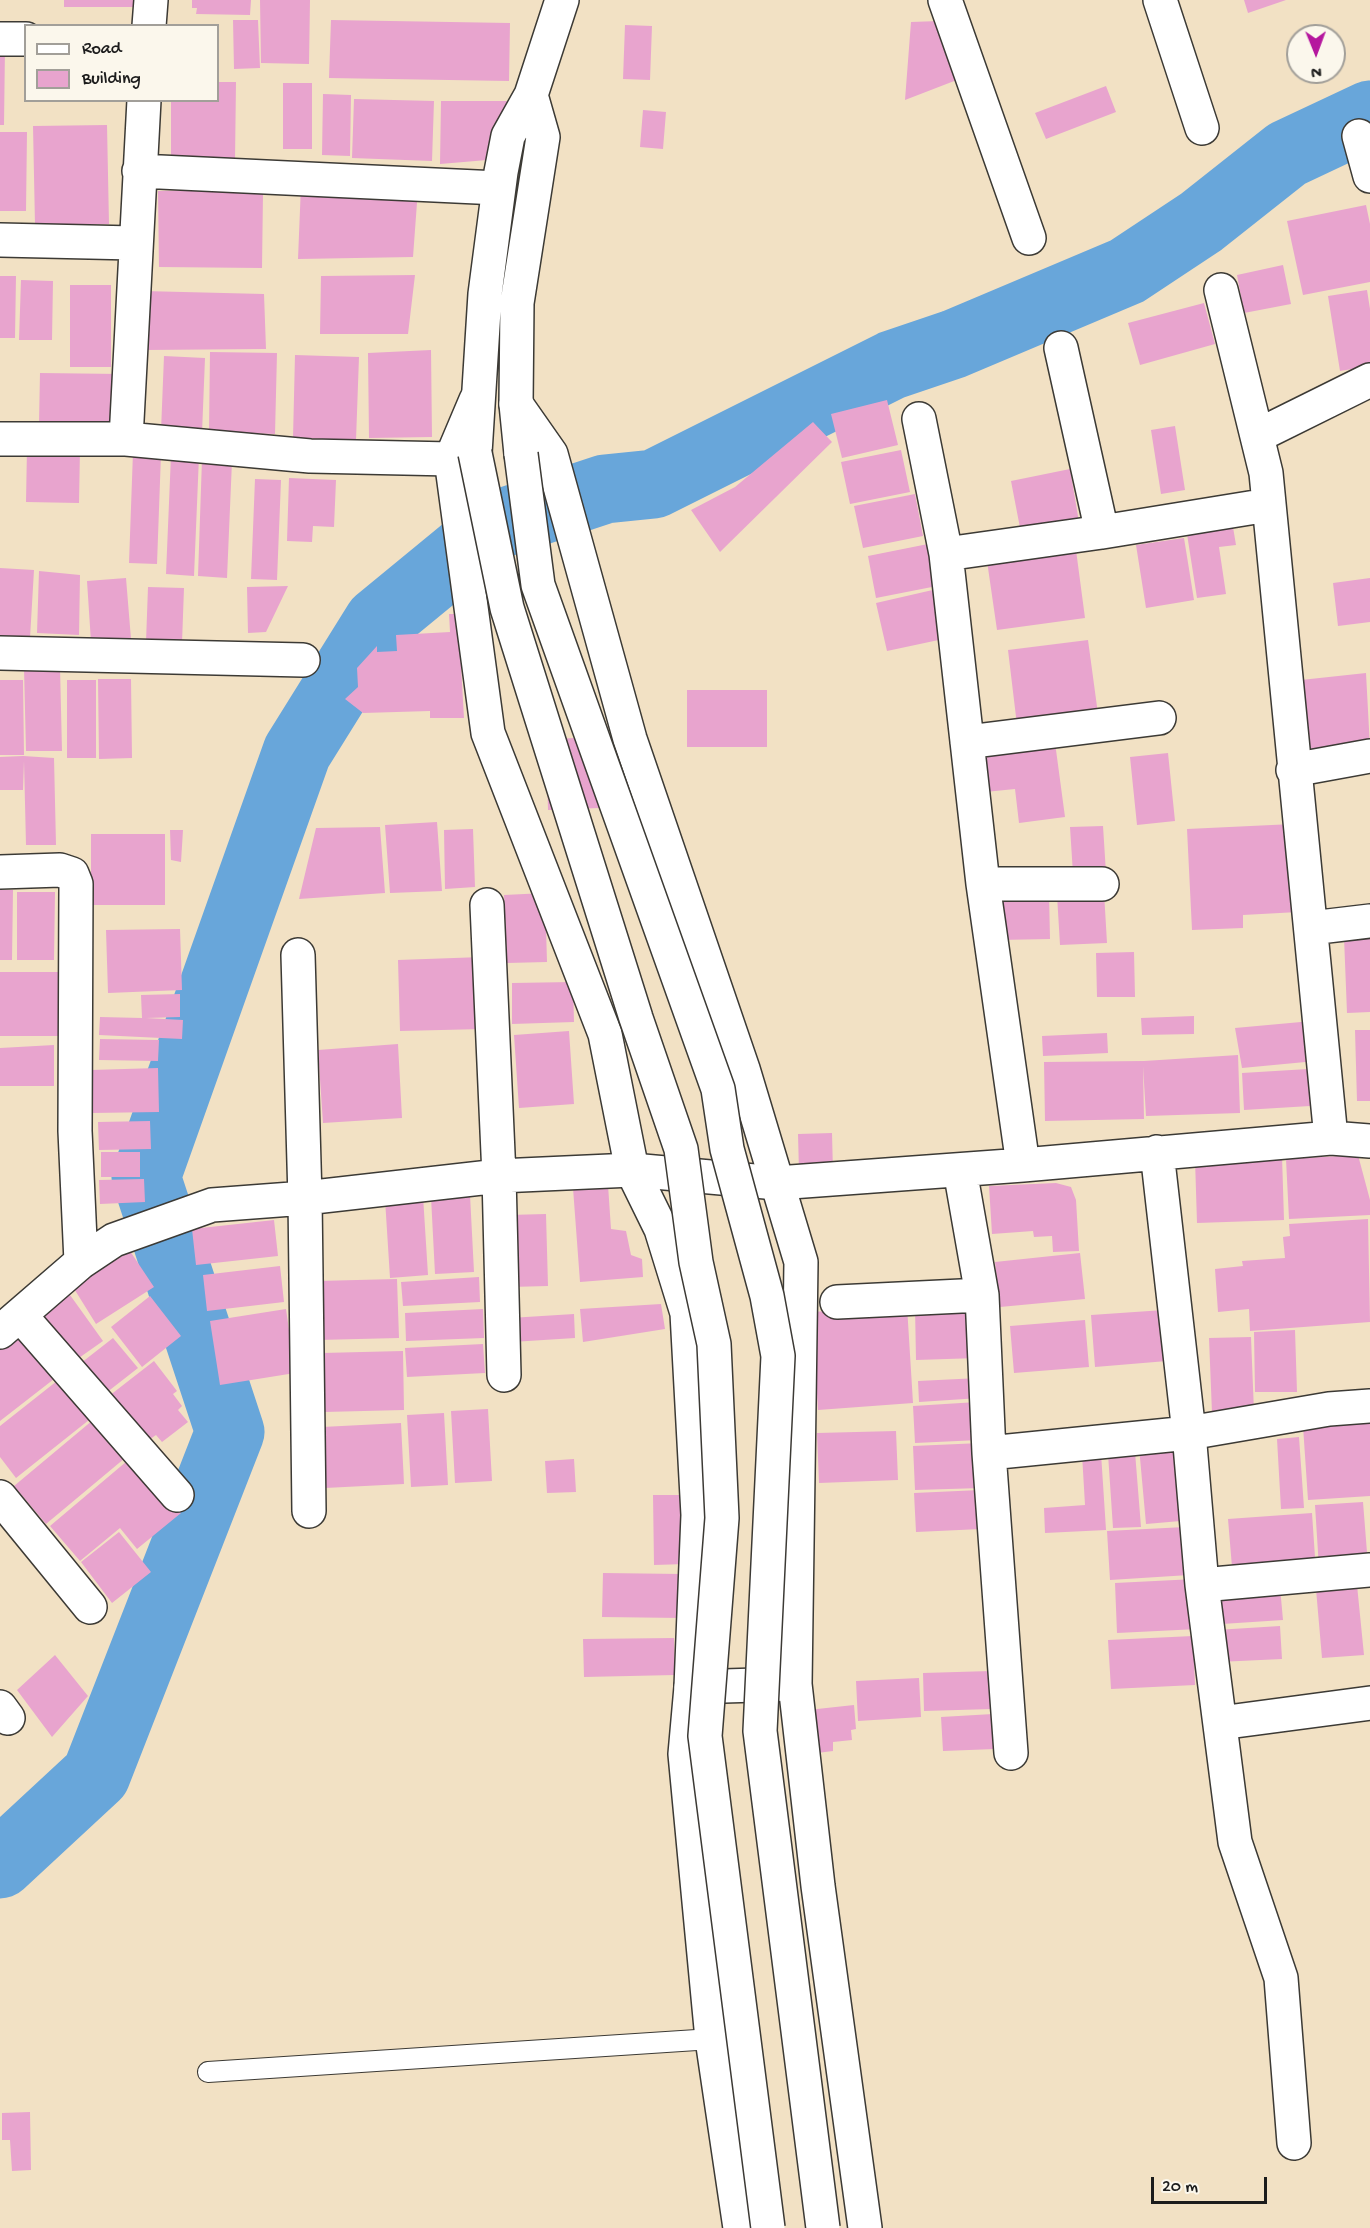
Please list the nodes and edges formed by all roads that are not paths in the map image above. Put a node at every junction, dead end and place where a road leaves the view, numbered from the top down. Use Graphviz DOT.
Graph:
graph roads {
  1 [pos="151,0"];
  2 [pos="562,0"];
  3 [pos="945,0"];
  4 [pos="1160,0"];
  5 [pos="149,24"];
  6 [pos="0,39"];
  7 [pos="24,39"];
  8 [pos="531,95"];
  9 [pos="144,102"];
  10 [pos="1202,128"];
  11 [pos="1359,136"];
  12 [pos="139,171"];
  13 [pos="1370,176"];
  14 [pos="498,188"];
  15 [pos="1029,238"];
  16 [pos="0,240"];
  17 [pos="134,243"];
  18 [pos="1221,290"];
  19 [pos="1061,348"];
  20 [pos="1370,380"];
  21 [pos="920,419"];
  22 [pos="1259,435"];
  23 [pos="0,439"];
  24 [pos="126,439"];
  25 [pos="536,454"];
  26 [pos="460,463"];
  27 [pos="1268,505"];
  28 [pos="1102,532"];
  29 [pos="946,554"];
  30 [pos="0,653"];
  31 [pos="303,660"];
  32 [pos="1160,718"];
  33 [pos="967,742"];
  34 [pos="1370,756"];
  35 [pos="1293,770"];
  36 [pos="0,872"];
  37 [pos="983,884"];
  38 [pos="1102,884"];
  39 [pos="487,904"];
  40 [pos="1370,921"];
  41 [pos="1311,928"];
  42 [pos="298,955"];
  43 [pos="1330,1138"];
  44 [pos="1370,1142"];
  45 [pos="1157,1152"];
  46 [pos="1023,1165"];
  47 [pos="632,1170"];
  48 [pos="960,1170"];
  49 [pos="499,1176"];
  50 [pos="777,1183"];
  51 [pos="305,1198"];
  52 [pos="81,1262"];
  53 [pos="982,1295"];
  54 [pos="837,1302"];
  55 [pos="10,1324"];
  56 [pos="504,1375"];
  57 [pos="1370,1406"];
  58 [pos="1189,1433"];
  59 [pos="989,1453"];
  60 [pos="177,1495"];
  61 [pos="0,1497"];
  62 [pos="309,1511"];
  63 [pos="1370,1570"];
  64 [pos="1202,1585"];
  65 [pos="90,1607"];
  66 [pos="795,1684"];
  67 [pos="691,1687"];
  68 [pos="1370,1703"];
  69 [pos="1220,1723"];
  70 [pos="1011,1754"];
  71 [pos="712,2039"];
  72 [pos="208,2072"];
  73 [pos="1294,2143"];
  74 [pos="740,2228"];
  75 [pos="768,2228"];
  76 [pos="823,2228"];
  77 [pos="865,2228"];
  1 -- 5 [label="street"];
  2 -- 8 [label="street"];
  3 -- 15 [label="street"];
  4 -- 10 [label="street"];
  6 -- 7 [label="street"];
  8 -- 14 [label="street"];
  8 -- 25 [label="street"];
  9 -- 12 [label="street"];
  11 -- 13 [label="street"];
  12 -- 14 [label="street"];
  12 -- 17 [label="street"];
  14 -- 26 [label="street"];
  16 -- 17 [label="street"];
  17 -- 24 [label="street"];
  18 -- 22 [label="street"];
  19 -- 28 [label="street"];
  20 -- 22 [label="street"];
  21 -- 29 [label="street"];
  22 -- 27 [label="street"];
  23 -- 24 [label="street"];
  24 -- 26 [label="street"];
  25 -- 50 [label="street"];
  25 -- 76 [label="street, bridge"];
  26 -- 47 [label="street"];
  26 -- 75 [label="street, bridge"];
  27 -- 28 [label="street"];
  27 -- 35 [label="street"];
  28 -- 29 [label="street"];
  29 -- 33 [label="street"];
  30 -- 31 [label="street"];
  32 -- 33 [label="street"];
  33 -- 37 [label="street"];
  34 -- 35 [label="street"];
  35 -- 41 [label="street"];
  36 -- 52 [label="street"];
  37 -- 38 [label="street"];
  37 -- 46 [label="street"];
  39 -- 49 [label="street"];
  40 -- 41 [label="street"];
  41 -- 43 [label="street"];
  42 -- 51 [label="street"];
  43 -- 44 [label="street"];
  43 -- 45 [label="street"];
  45 -- 46 [label="street"];
  45 -- 58 [label="street"];
  46 -- 48 [label="street"];
  47 -- 49 [label="street"];
  47 -- 50 [label="street"];
  47 -- 67 [label="street"];
  48 -- 50 [label="street"];
  48 -- 53 [label="street"];
  49 -- 51 [label="street"];
  49 -- 56 [label="street"];
  50 -- 66 [label="street"];
  51 -- 52 [label="street"];
  51 -- 62 [label="street"];
  52 -- 55 [label="street"];
  53 -- 54 [label="street"];
  53 -- 59 [label="street"];
  55 -- 60 [label="street"];
  57 -- 58 [label="street"];
  58 -- 59 [label="street"];
  58 -- 64 [label="street"];
  59 -- 70 [label="street"];
  61 -- 65 [label="street"];
  63 -- 64 [label="street"];
  64 -- 69 [label="street"];
  66 -- 67 [label="street"];
  66 -- 77 [label="street"];
  67 -- 71 [label="street"];
  68 -- 69 [label="street"];
  69 -- 73 [label="street"];
  71 -- 72 [label="lane"];
  71 -- 74 [label="street"];
}
